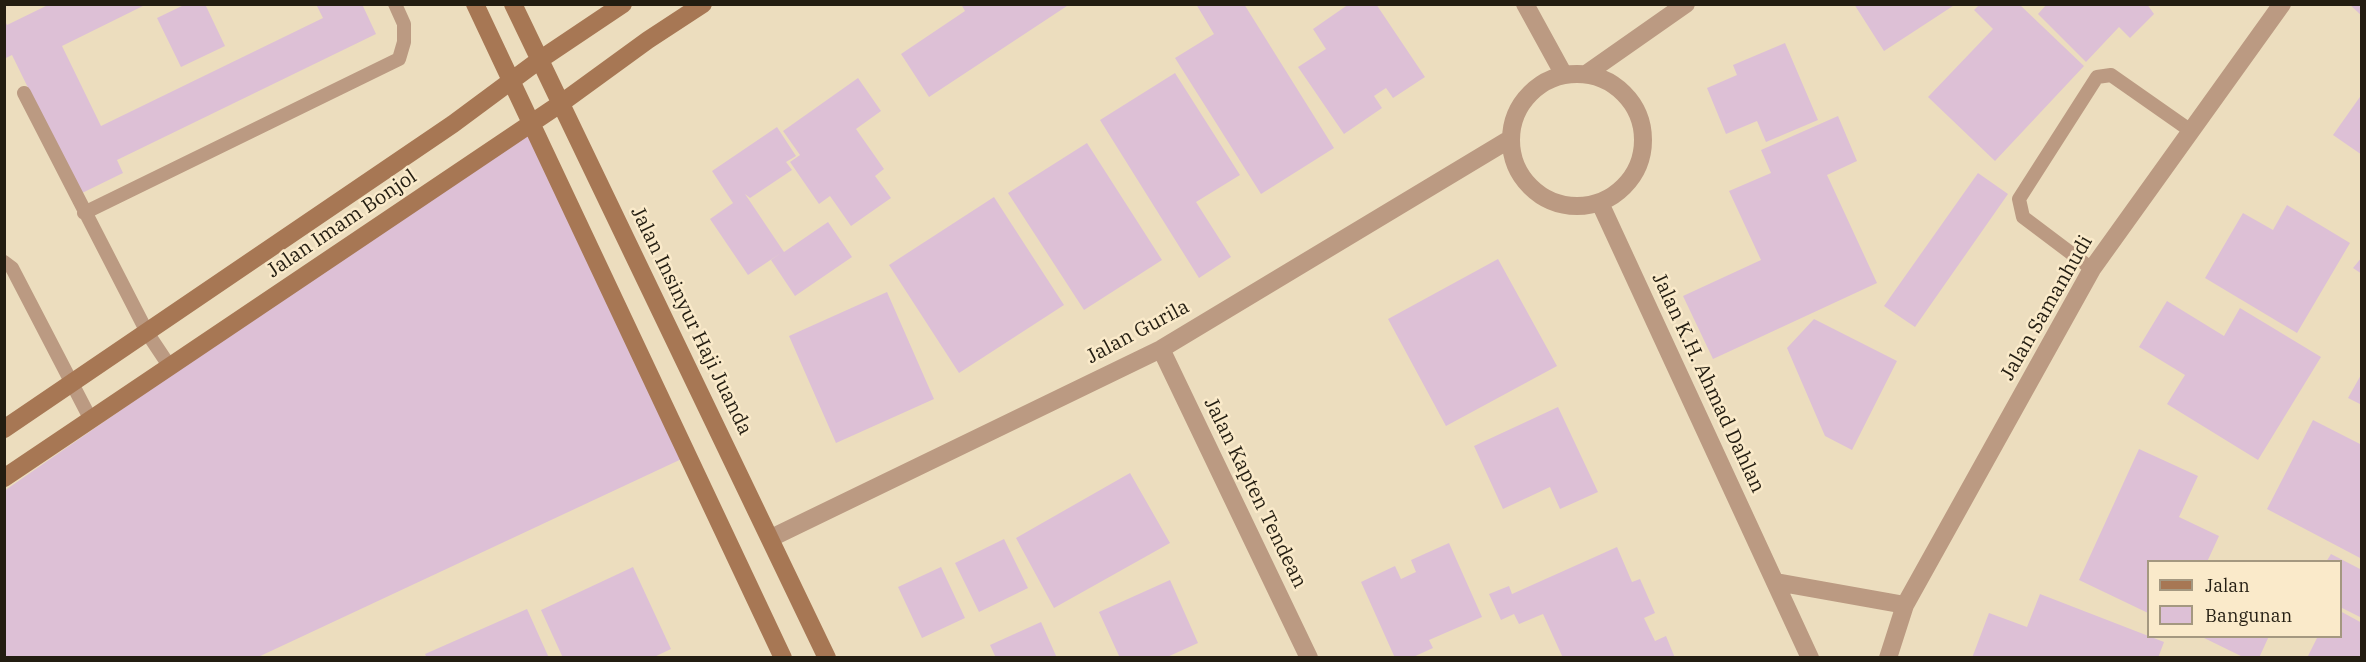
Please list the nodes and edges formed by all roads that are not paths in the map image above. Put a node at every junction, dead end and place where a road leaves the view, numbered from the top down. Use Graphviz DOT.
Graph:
graph roads {
  1 [pos="395,4"];
  2 [pos="475,4"];
  3 [pos="513,4"];
  4 [pos="623,4"];
  5 [pos="703,4"];
  6 [pos="1525,4"];
  7 [pos="1686,4"];
  8 [pos="2282,4"];
  9 [pos="538,60"];
  10 [pos="1586,74"];
  11 [pos="1564,75"];
  12 [pos="511,82"];
  13 [pos="24,93"];
  14 [pos="560,104"];
  15 [pos="533,122"];
  16 [pos="2191,131"];
  17 [pos="1510,139"];
  18 [pos="1600,203"];
  19 [pos="84,213"];
  20 [pos="4,262"];
  21 [pos="2092,269"];
  22 [pos="148,334"];
  23 [pos="1161,349"];
  24 [pos="170,367"];
  25 [pos="71,386"];
  26 [pos="91,420"];
  27 [pos="4,429"];
  28 [pos="4,478"];
  29 [pos="771,538"];
  30 [pos="1776,582"];
  31 [pos="1905,605"];
  32 [pos="783,657"];
  33 [pos="827,657"];
  34 [pos="1309,657"];
  35 [pos="1810,657"];
  36 [pos="1888,657"];
  1 -- 19 [label="lane"];
  2 -- 12 [label="main road"];
  3 -- 9 [label="main road, Jalan Insinyur Haji Juanda"];
  4 -- 9 [label="main road, Jalan Imam Bonjol"];
  5 -- 14 [label="main road, Jalan Imam Bonjol"];
  6 -- 11 [label="street"];
  7 -- 10 [label="street"];
  8 -- 16 [label="street, Jalan Samanhudi"];
  9 -- 12 [label="main road, Jalan Imam Bonjol"];
  9 -- 14 [label="main road, Jalan Insinyur Haji Juanda"];
  10 -- 11 [label="street"];
  10 -- 18 [label="street"];
  11 -- 17 [label="street"];
  12 -- 15 [label="main road"];
  12 -- 22 [label="main road, Jalan Imam Bonjol"];
  13 -- 19 [label="lane"];
  14 -- 15 [label="main road, Jalan Imam Bonjol"];
  14 -- 29 [label="main road, Jalan Insinyur Haji Juanda"];
  15 -- 24 [label="main road, Jalan Imam Bonjol"];
  15 -- 32 [label="main road"];
  16 -- 21 [label="street, Jalan Samanhudi"];
  16 -- 21 [label="lane"];
  17 -- 18 [label="street"];
  17 -- 23 [label="street, Jalan Gurila"];
  18 -- 30 [label="street, Jalan K.H. Ahmad Dahlan"];
  19 -- 22 [label="lane"];
  20 -- 25 [label="lane"];
  21 -- 31 [label="street, Jalan Samanhudi"];
  22 -- 24 [label="lane"];
  22 -- 25 [label="main road, Jalan Imam Bonjol"];
  23 -- 29 [label="street, Jalan Gurila"];
  23 -- 34 [label="street, Jalan Kapten Tendean"];
  24 -- 26 [label="main road, Jalan Imam Bonjol"];
  25 -- 26 [label="lane"];
  25 -- 27 [label="main road, Jalan Imam Bonjol"];
  26 -- 28 [label="main road, Jalan Imam Bonjol"];
  29 -- 33 [label="main road, Jalan Insinyur Haji Juanda"];
  30 -- 31 [label="street"];
  30 -- 35 [label="street, Jalan K.H. Ahmad Dahlan"];
  31 -- 36 [label="street, Jalan Samanhudi"];
}
